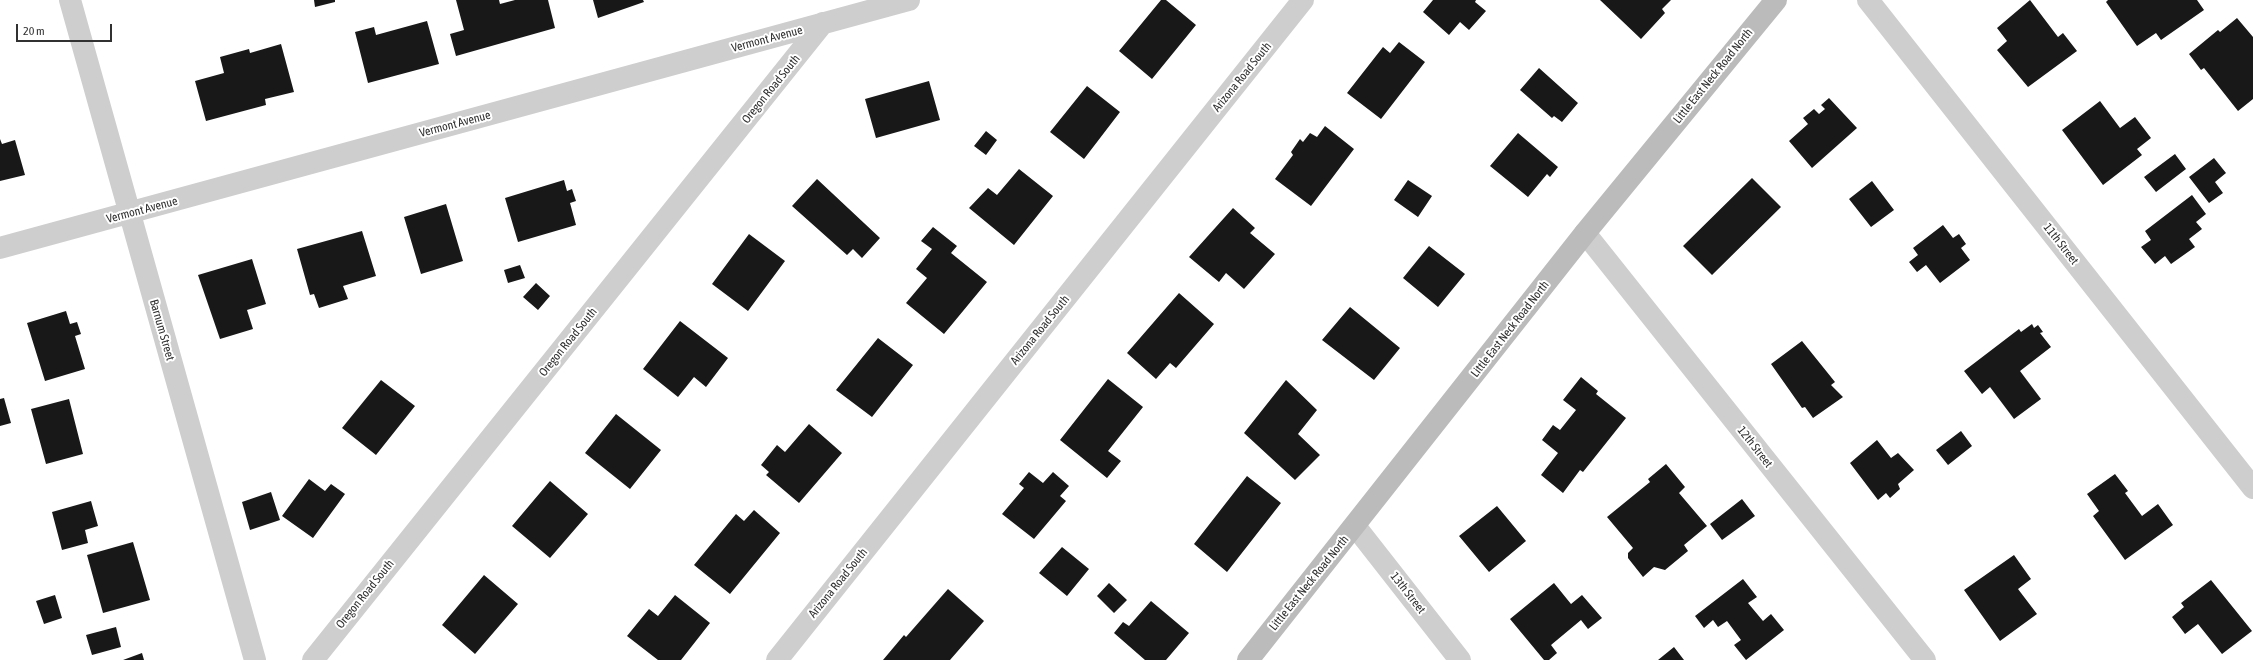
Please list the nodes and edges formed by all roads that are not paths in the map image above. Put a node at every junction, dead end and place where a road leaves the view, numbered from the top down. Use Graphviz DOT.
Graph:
graph roads {
  1 [pos="70,0"];
  2 [pos="909,0"];
  3 [pos="1303,0"];
  4 [pos="1776,0"];
  5 [pos="1868,0"];
  6 [pos="824,23"];
  7 [pos="130,214"];
  8 [pos="1585,233"];
  9 [pos="0,248"];
  10 [pos="2253,488"];
  11 [pos="1355,526"];
  12 [pos="255,660"];
  13 [pos="312,660"];
  14 [pos="777,660"];
  15 [pos="1248,660"];
  16 [pos="1460,660"];
  17 [pos="1925,660"];
  1 -- 7 [label="street, Barnum Street"];
  2 -- 6 [label="street, Vermont Avenue"];
  3 -- 14 [label="street, Arizona Road South"];
  4 -- 8 [label="main road, Little East Neck Road North"];
  5 -- 10 [label="street, 11th Street"];
  6 -- 7 [label="street, Vermont Avenue"];
  6 -- 13 [label="street, Oregon Road South"];
  7 -- 9 [label="street, Vermont Avenue"];
  7 -- 12 [label="street, Barnum Street"];
  8 -- 11 [label="main road, Little East Neck Road North"];
  8 -- 17 [label="street, 12th Street"];
  11 -- 15 [label="main road, Little East Neck Road North"];
  11 -- 16 [label="street, 13th Street"];
}
